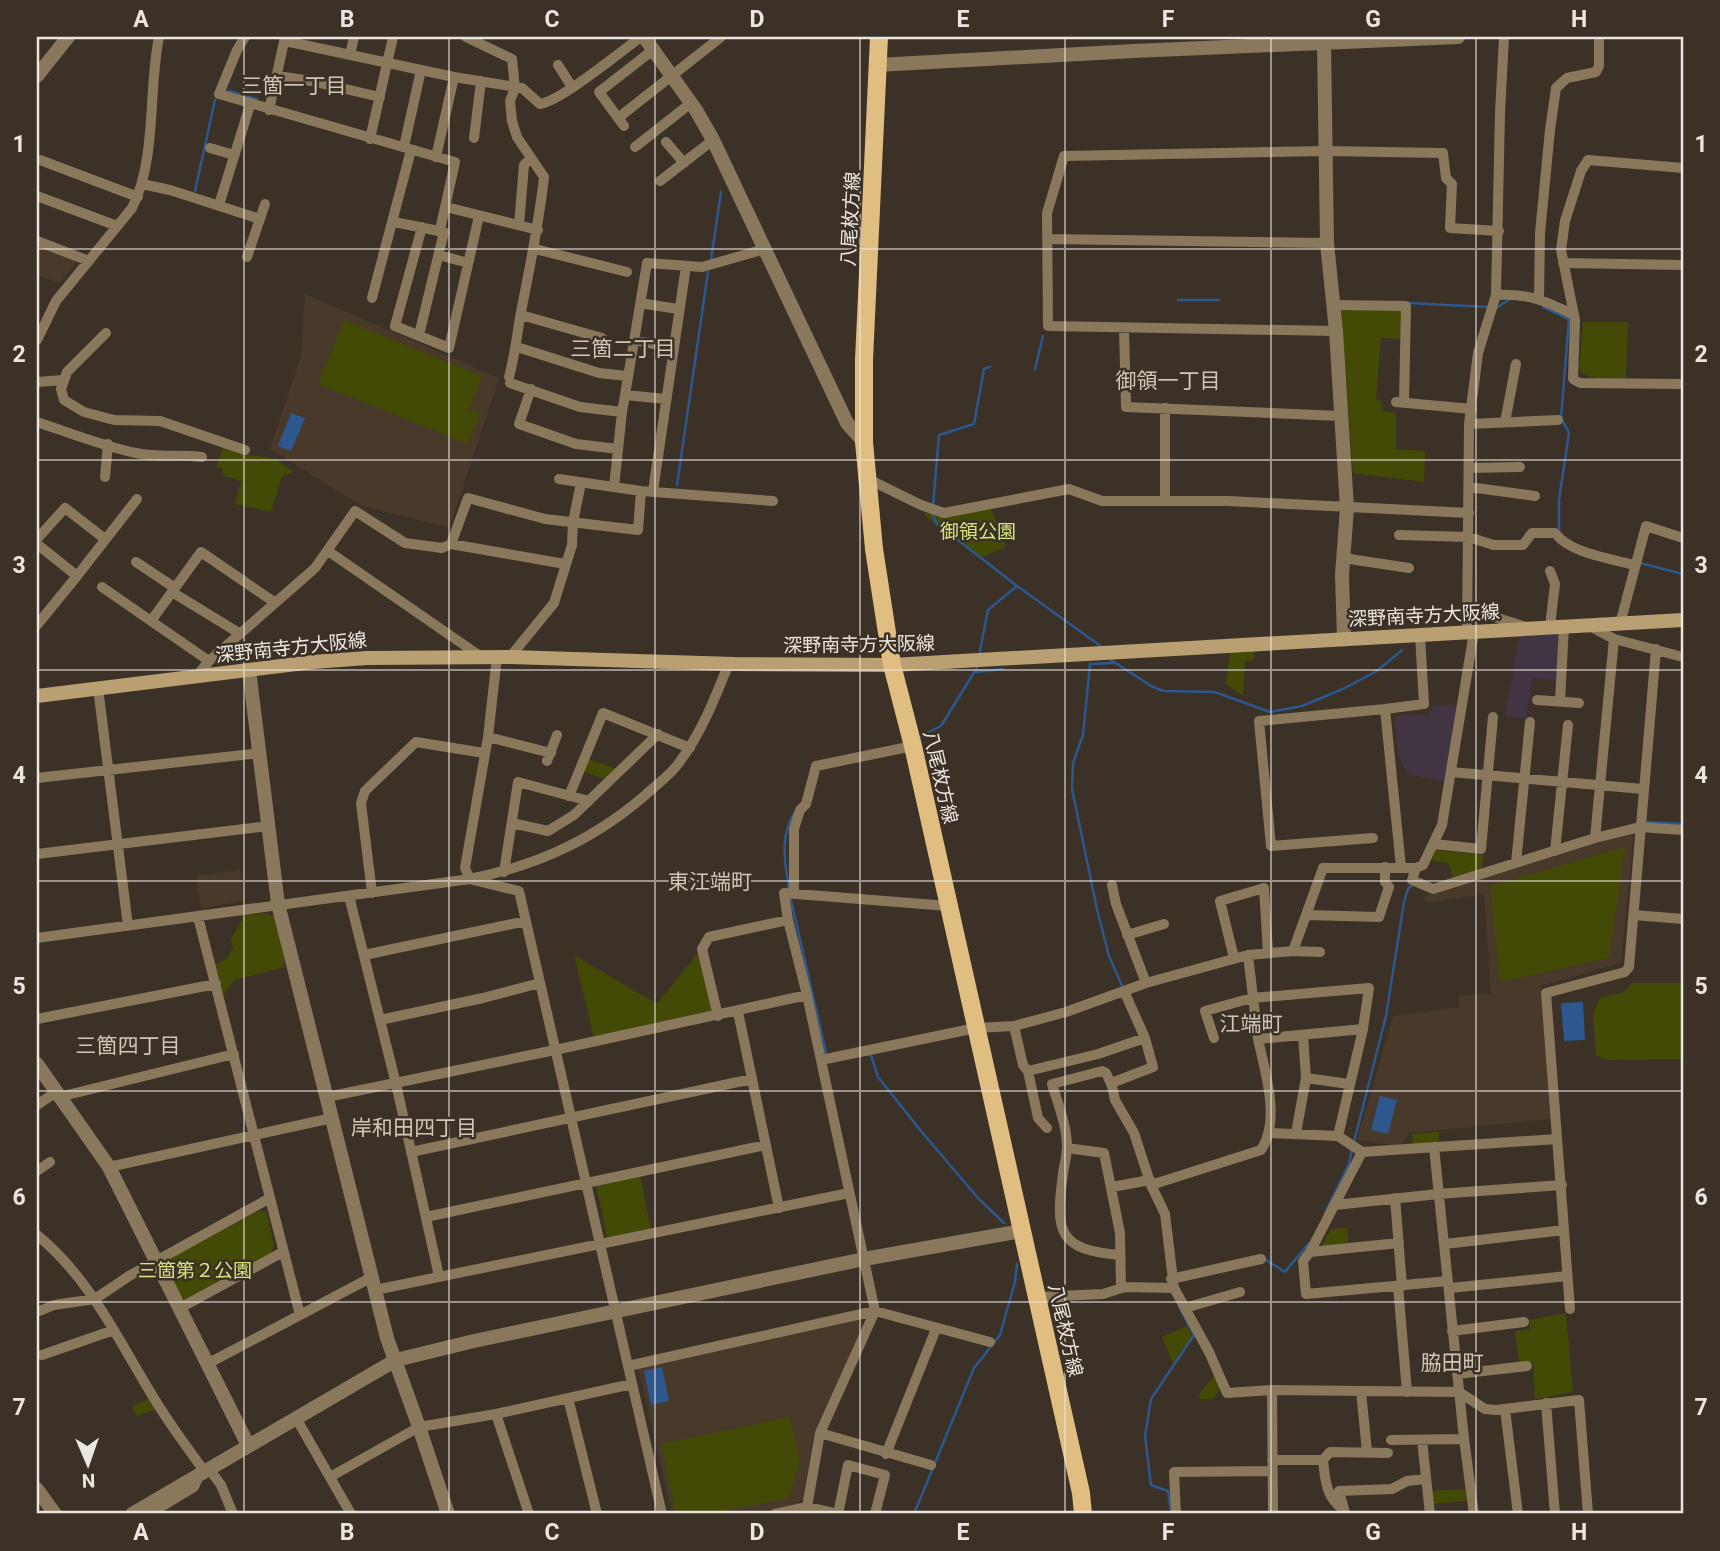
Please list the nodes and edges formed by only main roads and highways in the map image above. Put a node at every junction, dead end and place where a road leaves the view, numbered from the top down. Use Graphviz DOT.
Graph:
graph roads {
  1 [pos="879,37"];
  2 [pos="1683,620"];
  3 [pos="892,665"];
  4 [pos="37,696"];
  5 [pos="1083,1514"];
  1 -- 3 [label="main road, 八尾枚方線"];
  2 -- 3 [label="main road, 深野南寺方大阪線"];
  3 -- 4 [label="main road, 深野南寺方大阪線"];
  3 -- 5 [label="main road, 八尾枚方線"];
}
